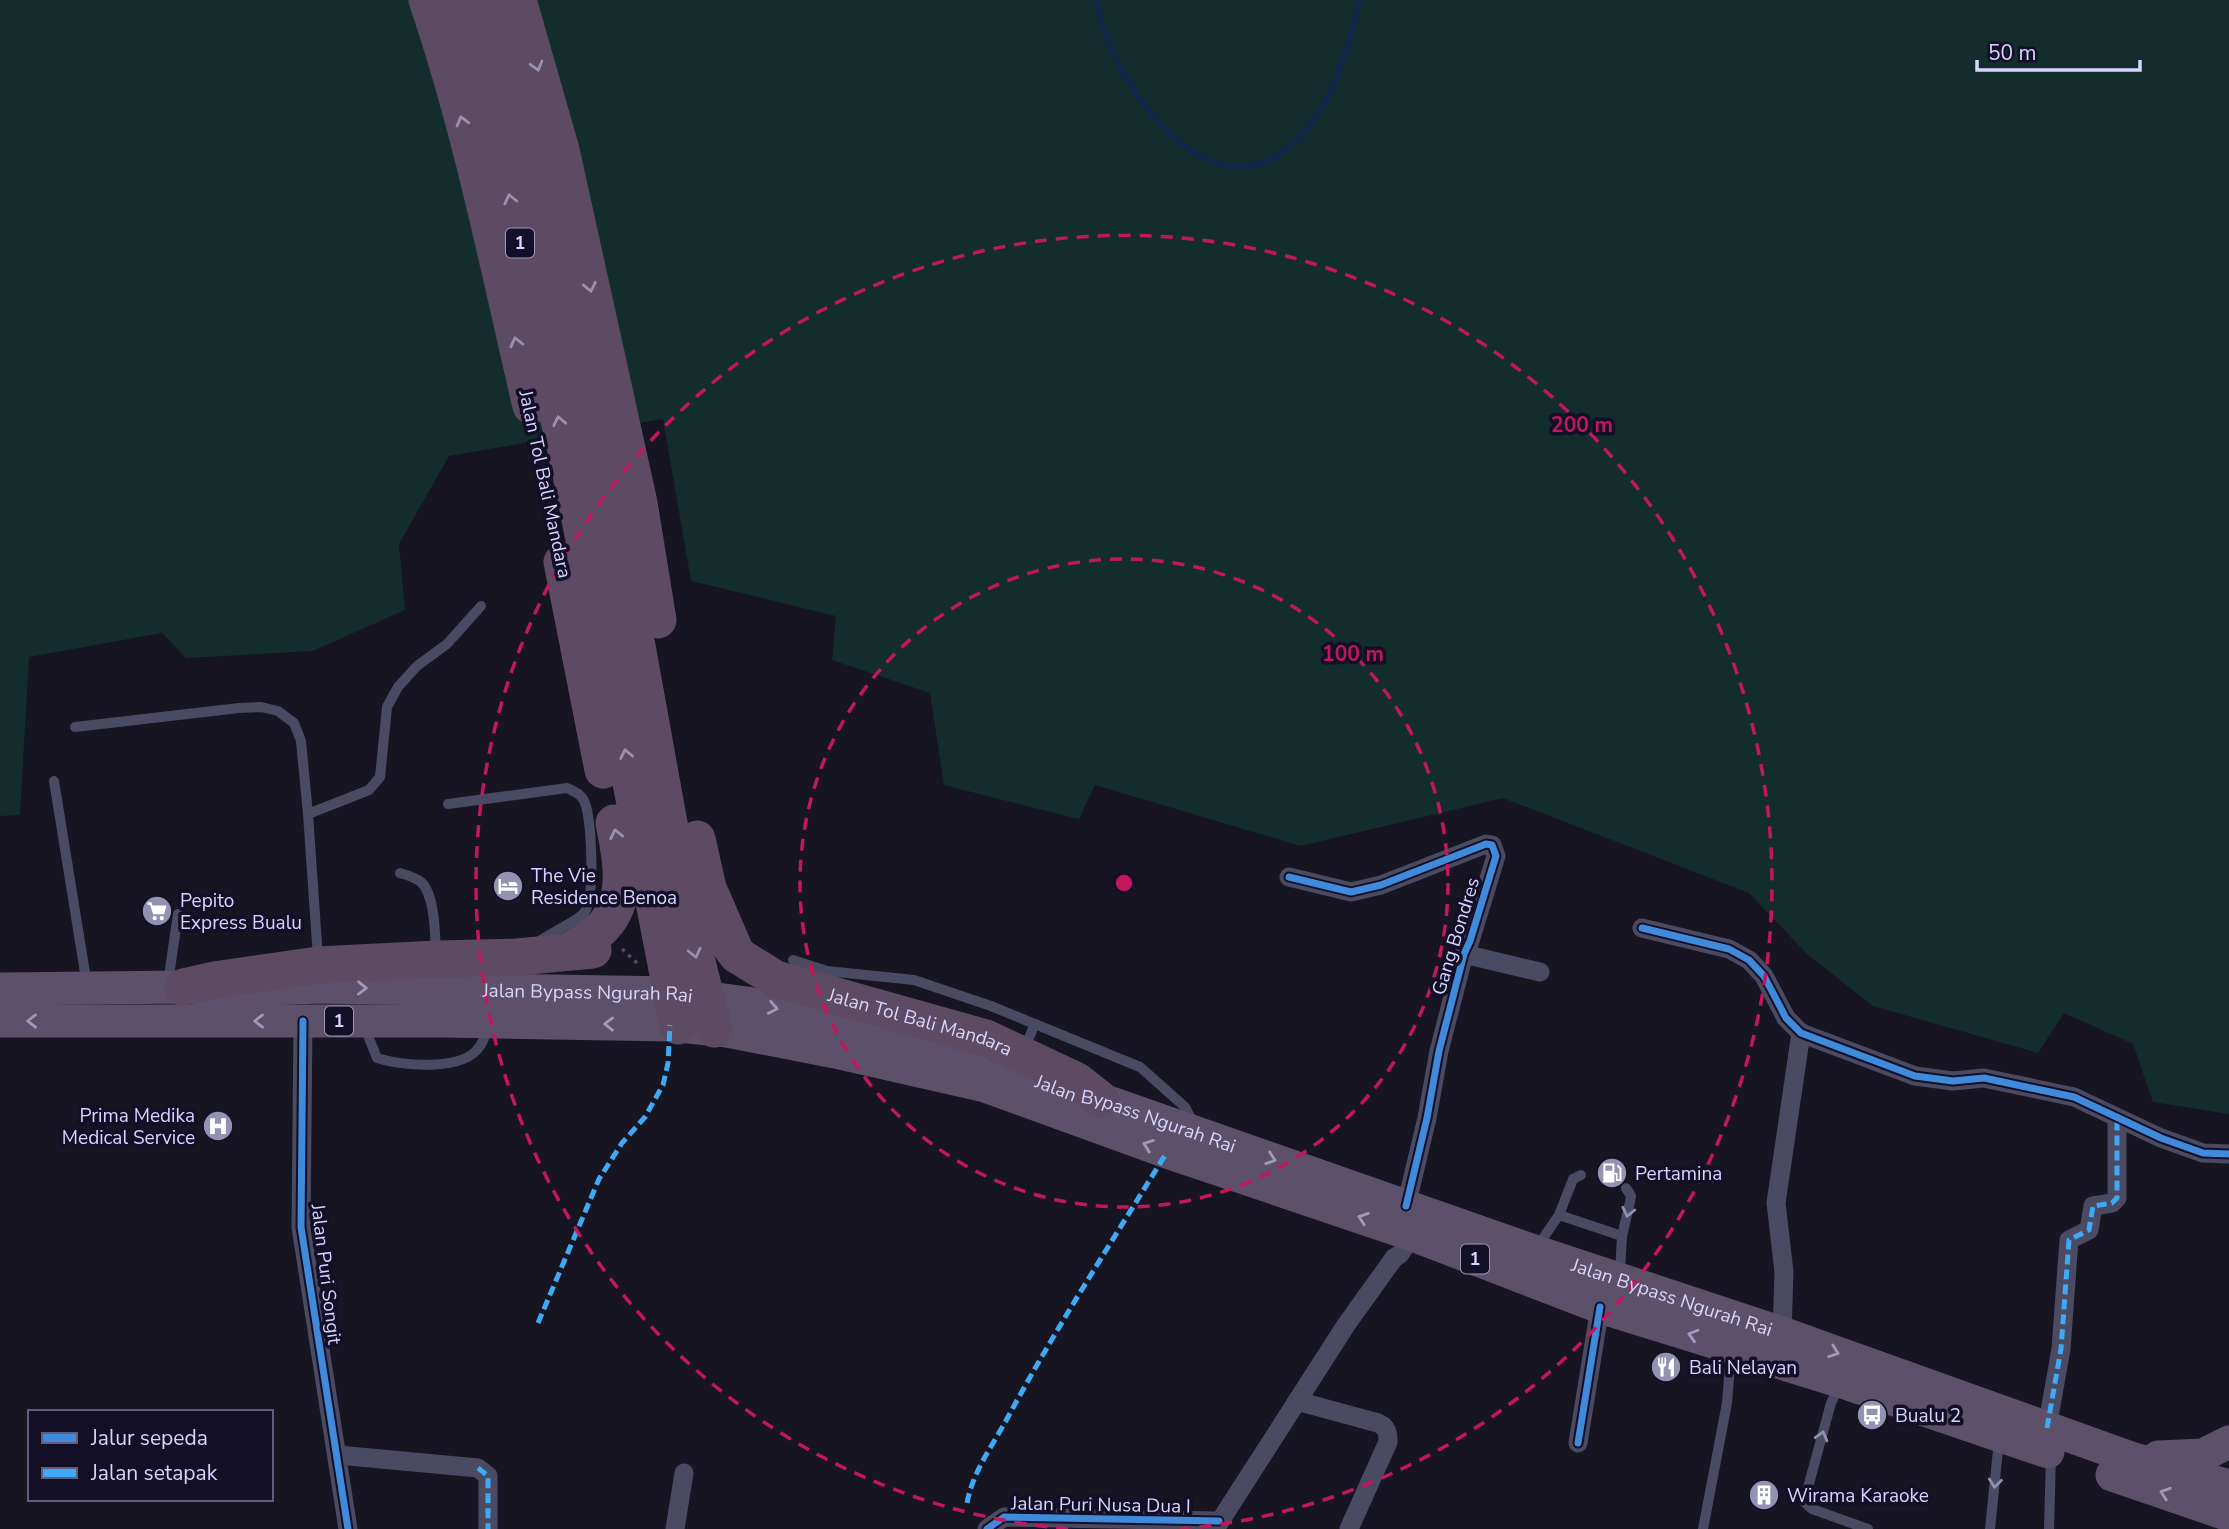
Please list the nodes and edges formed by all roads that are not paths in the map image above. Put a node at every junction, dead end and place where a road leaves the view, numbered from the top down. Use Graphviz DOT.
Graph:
graph roads {
  1 [pos="427,0"];
  2 [pos="457,0"];
  3 [pos="490,0"];
  4 [pos="518,0"];
  5 [pos="592,487"];
  6 [pos="481,606"];
  7 [pos="629,684"];
  8 [pos="75,727"];
  9 [pos="54,781"];
  10 [pos="448,804"];
  11 [pos="308,814"];
  12 [pos="662,866"];
  13 [pos="400,873"];
  14 [pos="1289,877"];
  15 [pos="178,914"];
  16 [pos="1642,928"];
  17 [pos="567,952"];
  18 [pos="1464,954"];
  19 [pos="737,955"];
  20 [pos="793,960"];
  21 [pos="1540,972"];
  22 [pos="436,974"];
  23 [pos="518,974"];
  24 [pos="318,976"];
  25 [pos="175,987"];
  26 [pos="0,989"];
  27 [pos="87,989"];
  28 [pos="692,1011"];
  29 [pos="0,1021"];
  30 [pos="303,1021"];
  31 [pos="364,1021"];
  32 [pos="489,1022"];
  33 [pos="1801,1033"];
  34 [pos="1025,1051"];
  35 [pos="1100,1099"];
  36 [pos="2117,1118"];
  37 [pos="1199,1133"];
  38 [pos="2229,1154"];
  39 [pos="1581,1175"];
  40 [pos="1626,1188"];
  41 [pos="1559,1215"];
  42 [pos="1403,1232"];
  43 [pos="1622,1236"];
  44 [pos="1534,1251"];
  45 [pos="1619,1280"];
  46 [pos="1600,1307"];
  47 [pos="1782,1333"];
  48 [pos="1732,1347"];
  49 [pos="1842,1382"];
  50 [pos="1297,1401"];
  51 [pos="2000,1436"];
  52 [pos="2049,1441"];
  53 [pos="2229,1442"];
  54 [pos="1578,1443"];
  55 [pos="338,1455"];
  56 [pos="2131,1458"];
  57 [pos="684,1473"];
  58 [pos="2221,1508"];
  59 [pos="1217,1525"];
  60 [pos="348,1529"];
  61 [pos="488,1529"];
  62 [pos="676,1529"];
  63 [pos="987,1529"];
  64 [pos="1349,1529"];
  65 [pos="1703,1529"];
  66 [pos="1868,1529"];
  67 [pos="1990,1529"];
  68 [pos="2049,1529"];
  5 -- 1 [label="highway, Jalan Tol Bali Mandara / 1, one-way"];
  5 -- 2 [label="highway, Jalan Tol Bali Mandara / 1, one-way"];
  3 -- 5 [label="highway, Jalan Tol Bali Mandara / 1"];
  4 -- 5 [label="highway, Jalan Tol Bali Mandara / 1, one-way"];
  5 -- 7 [label="highway, Jalan Tol Bali Mandara / 1"];
  5 -- 7 [label="highway, 1"];
  17 -- 5 [label="highway, Jalan Tol Bali Mandara / 1, one-way"];
  5 -- 19 [label="highway, Jalan Tol Bali Mandara / 1"];
  6 -- 11 [label="lane"];
  7 -- 12 [label="highway, Jalan Tol Bali Mandara / 1"];
  8 -- 11 [label="lane"];
  9 -- 27 [label="lane"];
  10 -- 23 [label="lane"];
  11 -- 24 [label="lane"];
  12 -- 17 [label="highway, Jalan Tol Bali Mandara / 1"];
  12 -- 19 [label="highway, Jalan Tol Bali Mandara / 1"];
  12 -- 28 [label="highway, Jalan Tol Bali Mandara / 1"];
  13 -- 22 [label="lane"];
  14 -- 18 [label="street, Gang Bondres"];
  15 -- 25 [label="lane"];
  16 -- 33 [label="street"];
  17 -- 23 [label="highway, Jalan Tol Bali Mandara / 1"];
  18 -- 21 [label="street"];
  18 -- 42 [label="street, Gang Bondres"];
  19 -- 34 [label="highway, Jalan Tol Bali Mandara / 1"];
  20 -- 34 [label="lane"];
  22 -- 23 [label="highway, Jalan Tol Bali Mandara / 1"];
  24 -- 22 [label="highway, Jalan Tol Bali Mandara / 1, one-way"];
  23 -- 28 [label="highway, Jalan Bypass Ngurah Rai / 1"];
  24 -- 25 [label="highway, Jalan Tol Bali Mandara / 1"];
  25 -- 27 [label="highway, 1"];
  26 -- 27 [label="highway, 1"];
  28 -- 32 [label="highway, Jalan Bypass Ngurah Rai / 1, one-way"];
  28 -- 34 [label="highway, Jalan Bypass Ngurah Rai / 1, one-way"];
  42 -- 28 [label="highway, Jalan Bypass Ngurah Rai / 1, one-way"];
  30 -- 29 [label="highway, Jalan Bypass Ngurah Rai / 1, one-way"];
  30 -- 31 [label="highway, Jalan Bypass Ngurah Rai / 1"];
  30 -- 55 [label="street, Jalan Puri Songit"];
  31 -- 32 [label="highway, Jalan Bypass Ngurah Rai / 1"];
  31 -- 32 [label="lane"];
  33 -- 36 [label="street"];
  33 -- 47 [label="street"];
  34 -- 35 [label="highway, Jalan Tol Bali Mandara / 1"];
  34 -- 37 [label="lane"];
  35 -- 37 [label="highway, Jalan Bypass Ngurah Rai / 1"];
  36 -- 38 [label="street"];
  36 -- 52 [label="street"];
  37 -- 42 [label="highway, Jalan Bypass Ngurah Rai / 1, one-way"];
  39 -- 41 [label="lane"];
  40 -- 43 [label="lane, one-way"];
  41 -- 43 [label="lane"];
  41 -- 44 [label="lane"];
  42 -- 44 [label="highway, Jalan Bypass Ngurah Rai / 1"];
  42 -- 46 [label="highway, Jalan Bypass Ngurah Rai / 1"];
  42 -- 50 [label="street"];
  43 -- 45 [label="lane"];
  44 -- 45 [label="highway, Jalan Bypass Ngurah Rai / 1"];
  45 -- 47 [label="highway, Jalan Bypass Ngurah Rai / 1"];
  48 -- 46 [label="highway, Jalan Bypass Ngurah Rai / 1, one-way"];
  46 -- 54 [label="street"];
  47 -- 52 [label="highway, Jalan Bypass Ngurah Rai / 1, one-way"];
  48 -- 49 [label="highway, Jalan Bypass Ngurah Rai / 1"];
  48 -- 65 [label="lane"];
  49 -- 51 [label="highway, Jalan Bypass Ngurah Rai / 1"];
  66 -- 49 [label="lane, one-way"];
  50 -- 59 [label="street"];
  50 -- 64 [label="street"];
  51 -- 52 [label="highway, Jalan Bypass Ngurah Rai / 1"];
  51 -- 67 [label="lane, one-way"];
  52 -- 56 [label="highway, Jalan Bypass Ngurah Rai / 1"];
  58 -- 52 [label="highway, Jalan Bypass Ngurah Rai / 1, one-way"];
  52 -- 68 [label="lane"];
  53 -- 56 [label="highway"];
  55 -- 60 [label="street, Jalan Puri Songit"];
  55 -- 61 [label="street"];
  56 -- 58 [label="highway, Jalan Bypass Ngurah Rai / 1"];
  57 -- 62 [label="street"];
  59 -- 63 [label="street, Jalan Puri Nusa Dua I"];
}
